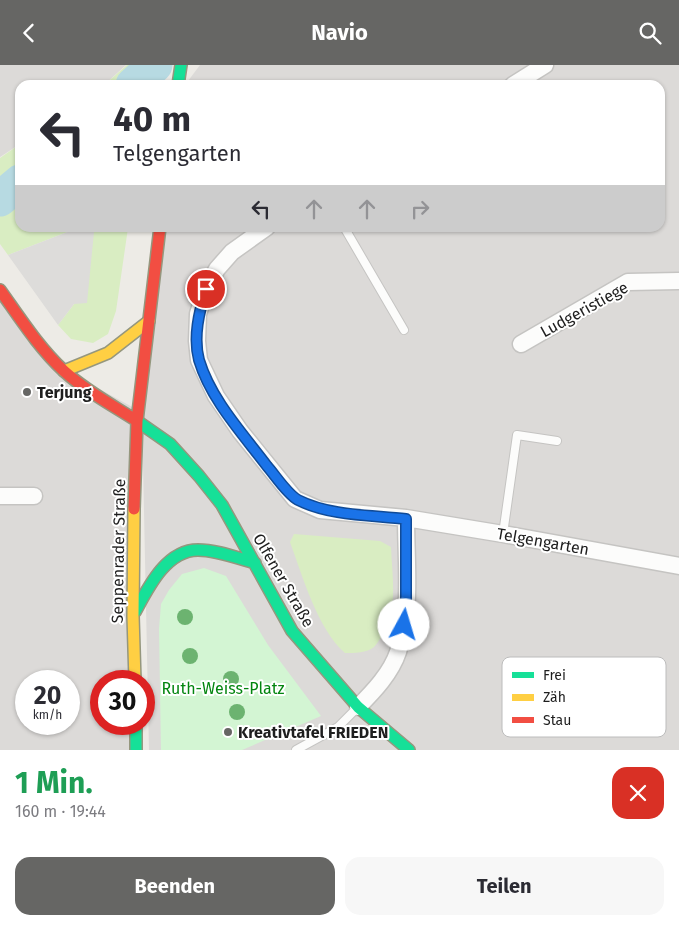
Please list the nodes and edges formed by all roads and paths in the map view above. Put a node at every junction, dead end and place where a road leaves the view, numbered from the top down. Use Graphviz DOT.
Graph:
graph roads {
  1 [pos="181,65"];
  2 [pos="545,65"];
  3 [pos="179,80"];
  4 [pos="521,80"];
  5 [pos="159,232"];
  6 [pos="260,232"];
  7 [pos="347,232"];
  8 [pos="679,281"];
  9 [pos="0,290"];
  10 [pos="149,321"];
  11 [pos="404,331"];
  12 [pos="521,344"];
  13 [pos="64,371"];
  14 [pos="137,421"];
  15 [pos="557,441"];
  16 [pos="34,496"];
  17 [pos="0,497"];
  18 [pos="406,519"];
  19 [pos="503,534"];
  20 [pos="255,563"];
  21 [pos="679,566"];
  22 [pos="133,616"];
  23 [pos="135,670"];
  24 [pos="358,707"];
  25 [pos="136,735"];
  26 [pos="136,750"];
  27 [pos="296,750"];
  28 [pos="409,750"];
  1 -- 3 [label="main road"];
  2 -- 4 [label="street"];
  5 -- 10 [label="main road, Seppenrader Straße"];
  6 -- 18 [label="street, Telgengarten"];
  7 -- 11 [label="lane"];
  8 -- 12 [label="street, Ludgeristiege"];
  9 -- 13 [label="main road, Olfener Straße"];
  10 -- 13 [label="main road"];
  10 -- 14 [label="main road, Seppenrader Straße"];
  13 -- 14 [label="main road, Olfener Straße"];
  14 -- 20 [label="main road, Olfener Straße"];
  14 -- 22 [label="main road, Seppenrader Straße"];
  15 -- 19 [label="lane"];
  16 -- 17 [label="street"];
  18 -- 19 [label="street, Telgengarten"];
  18 -- 24 [label="street"];
  19 -- 21 [label="street, Telgengarten"];
  20 -- 22 [label="main road"];
  20 -- 24 [label="main road, Olfener Straße"];
  22 -- 23 [label="main road, Seppenrader Straße"];
  24 -- 27 [label="lane"];
  24 -- 28 [label="main road, Olfener Straße"];
  25 -- 26 [label="main road"];
}
